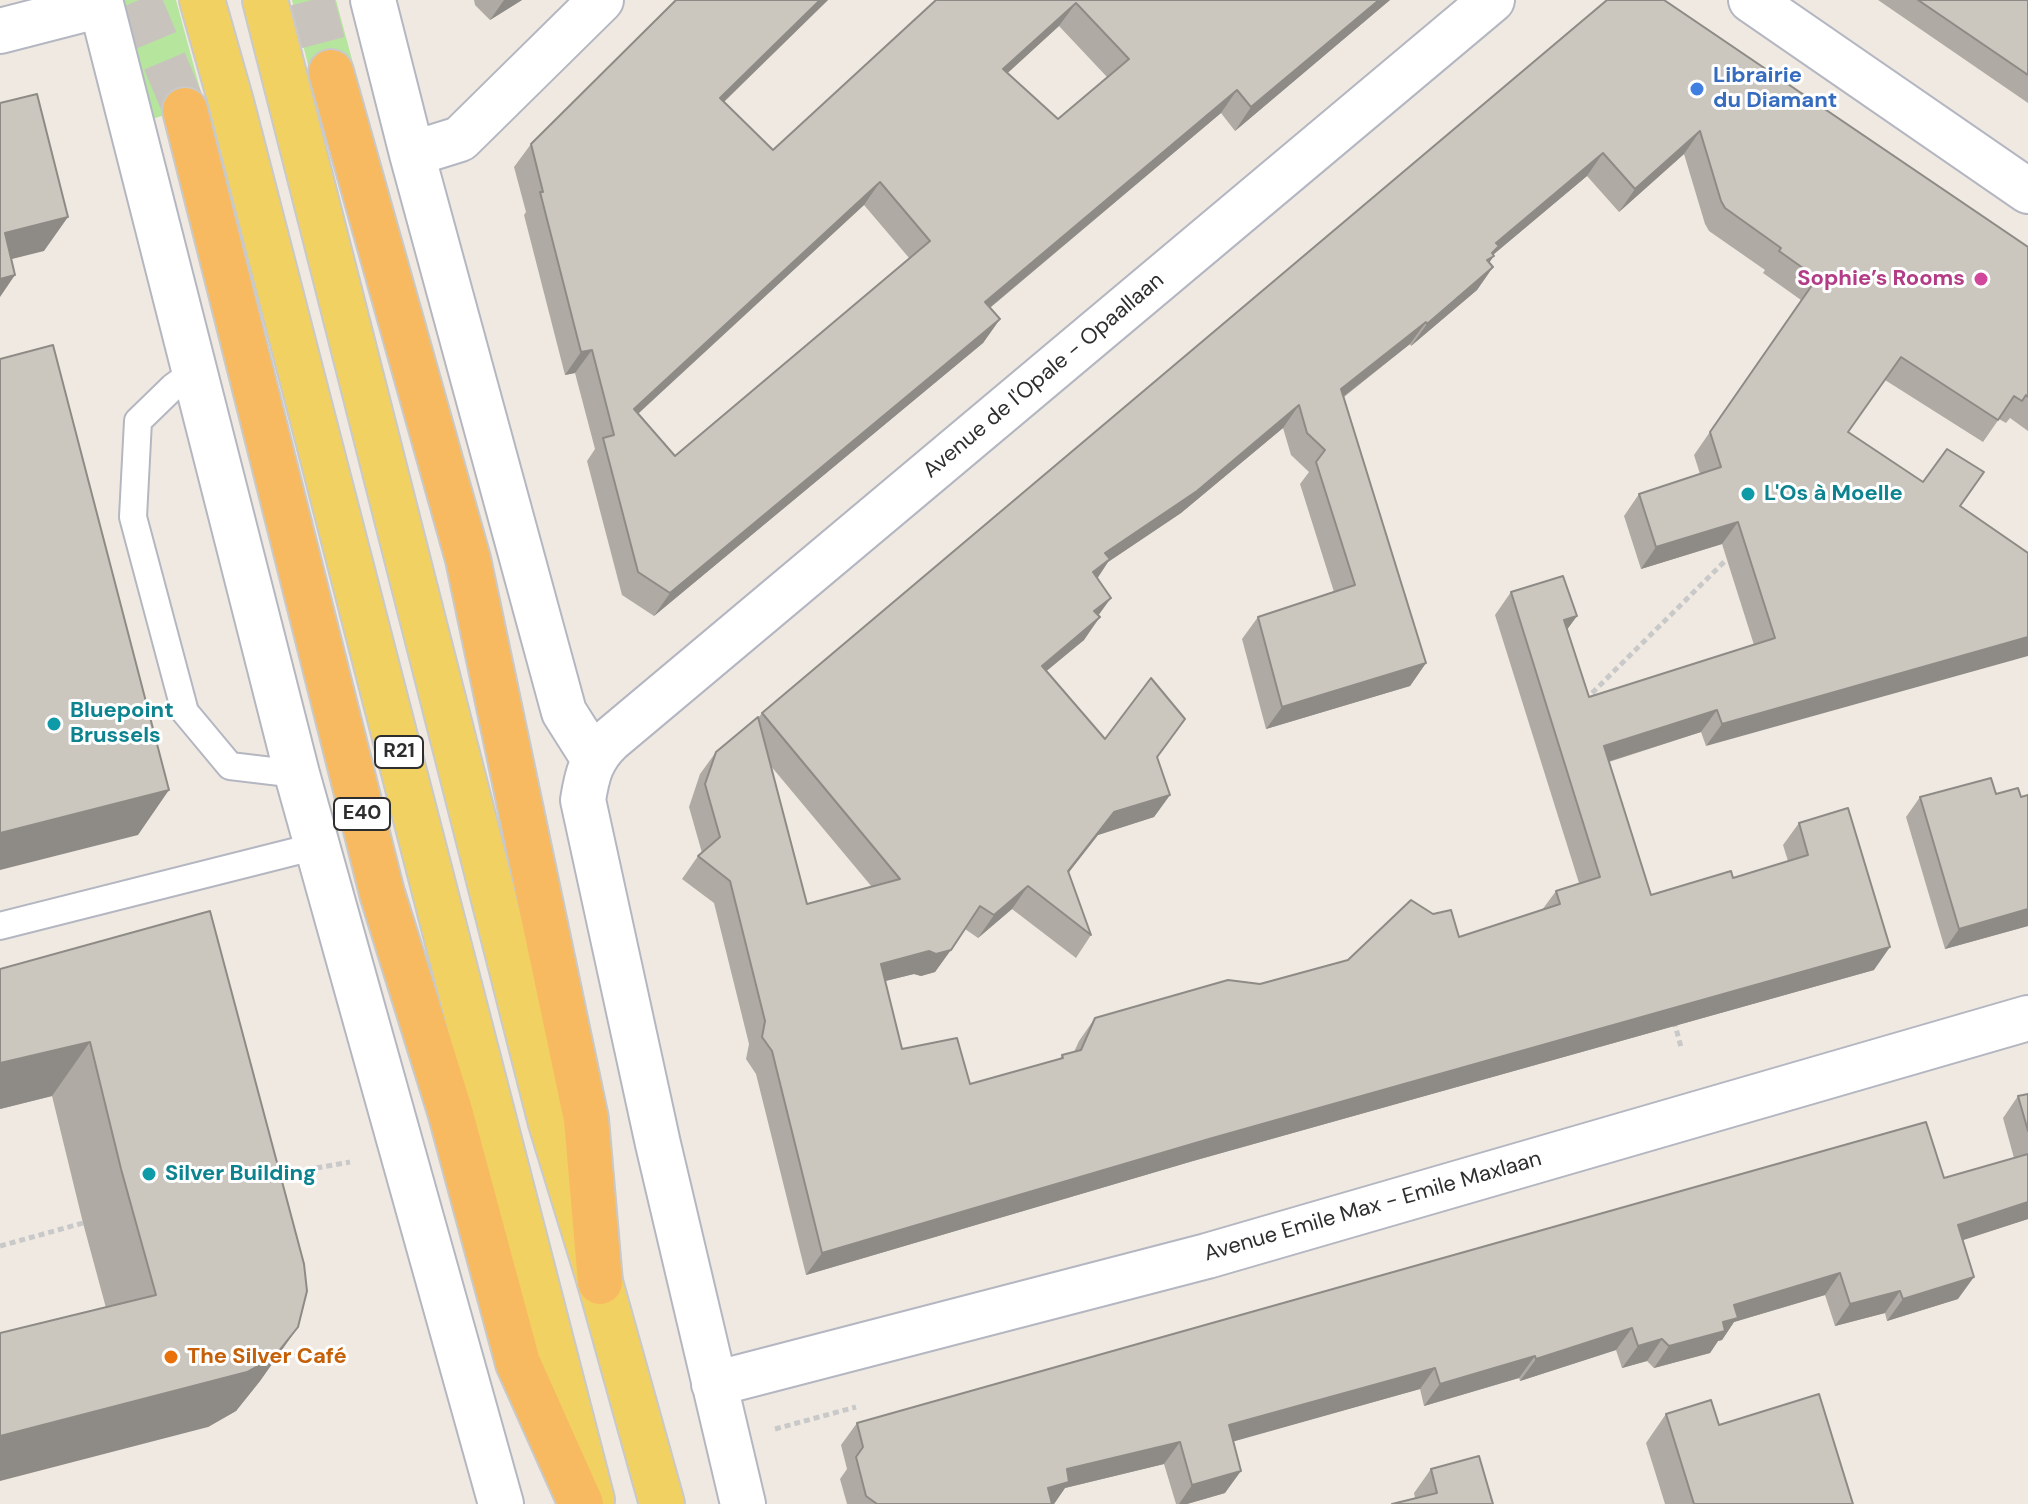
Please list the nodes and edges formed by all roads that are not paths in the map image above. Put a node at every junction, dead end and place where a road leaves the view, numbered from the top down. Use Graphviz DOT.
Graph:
graph roads {
  1 [pos="202,0"];
  2 [pos="265,0"];
  3 [pos="373,0"];
  4 [pos="601,0"];
  5 [pos="1492,0"];
  6 [pos="1751,0"];
  7 [pos="100,2"];
  8 [pos="0,31"];
  9 [pos="331,72"];
  10 [pos="185,110"];
  11 [pos="412,154"];
  12 [pos="2028,191"];
  13 [pos="196,370"];
  14 [pos="596,753"];
  15 [pos="297,774"];
  16 [pos="317,846"];
  17 [pos="0,926"];
  18 [pos="2028,1018"];
  19 [pos="600,1282"];
  20 [pos="714,1384"];
  21 [pos="499,1504"];
  22 [pos="581,1504"];
  23 [pos="593,1504"];
  24 [pos="662,1504"];
  25 [pos="743,1504"];
  1 -- 23 [label="main road, R21"];
  2 -- 19 [label="main road, R21"];
  3 -- 11 [label="street"];
  4 -- 11 [label="street"];
  5 -- 14 [label="street, Avenue de l'Opale - Opaallaan"];
  6 -- 12 [label="street"];
  7 -- 8 [label="street"];
  7 -- 13 [label="street"];
  9 -- 19 [label="highway"];
  10 -- 22 [label="highway, E40"];
  11 -- 14 [label="street"];
  13 -- 15 [label="street"];
  13 -- 15 [label="lane"];
  14 -- 20 [label="street"];
  15 -- 16 [label="street"];
  16 -- 17 [label="lane"];
  16 -- 21 [label="street"];
  18 -- 20 [label="street, Avenue Emile Max - Emile Maxlaan"];
  19 -- 24 [label="main road, R21"];
  20 -- 25 [label="street"];
}
